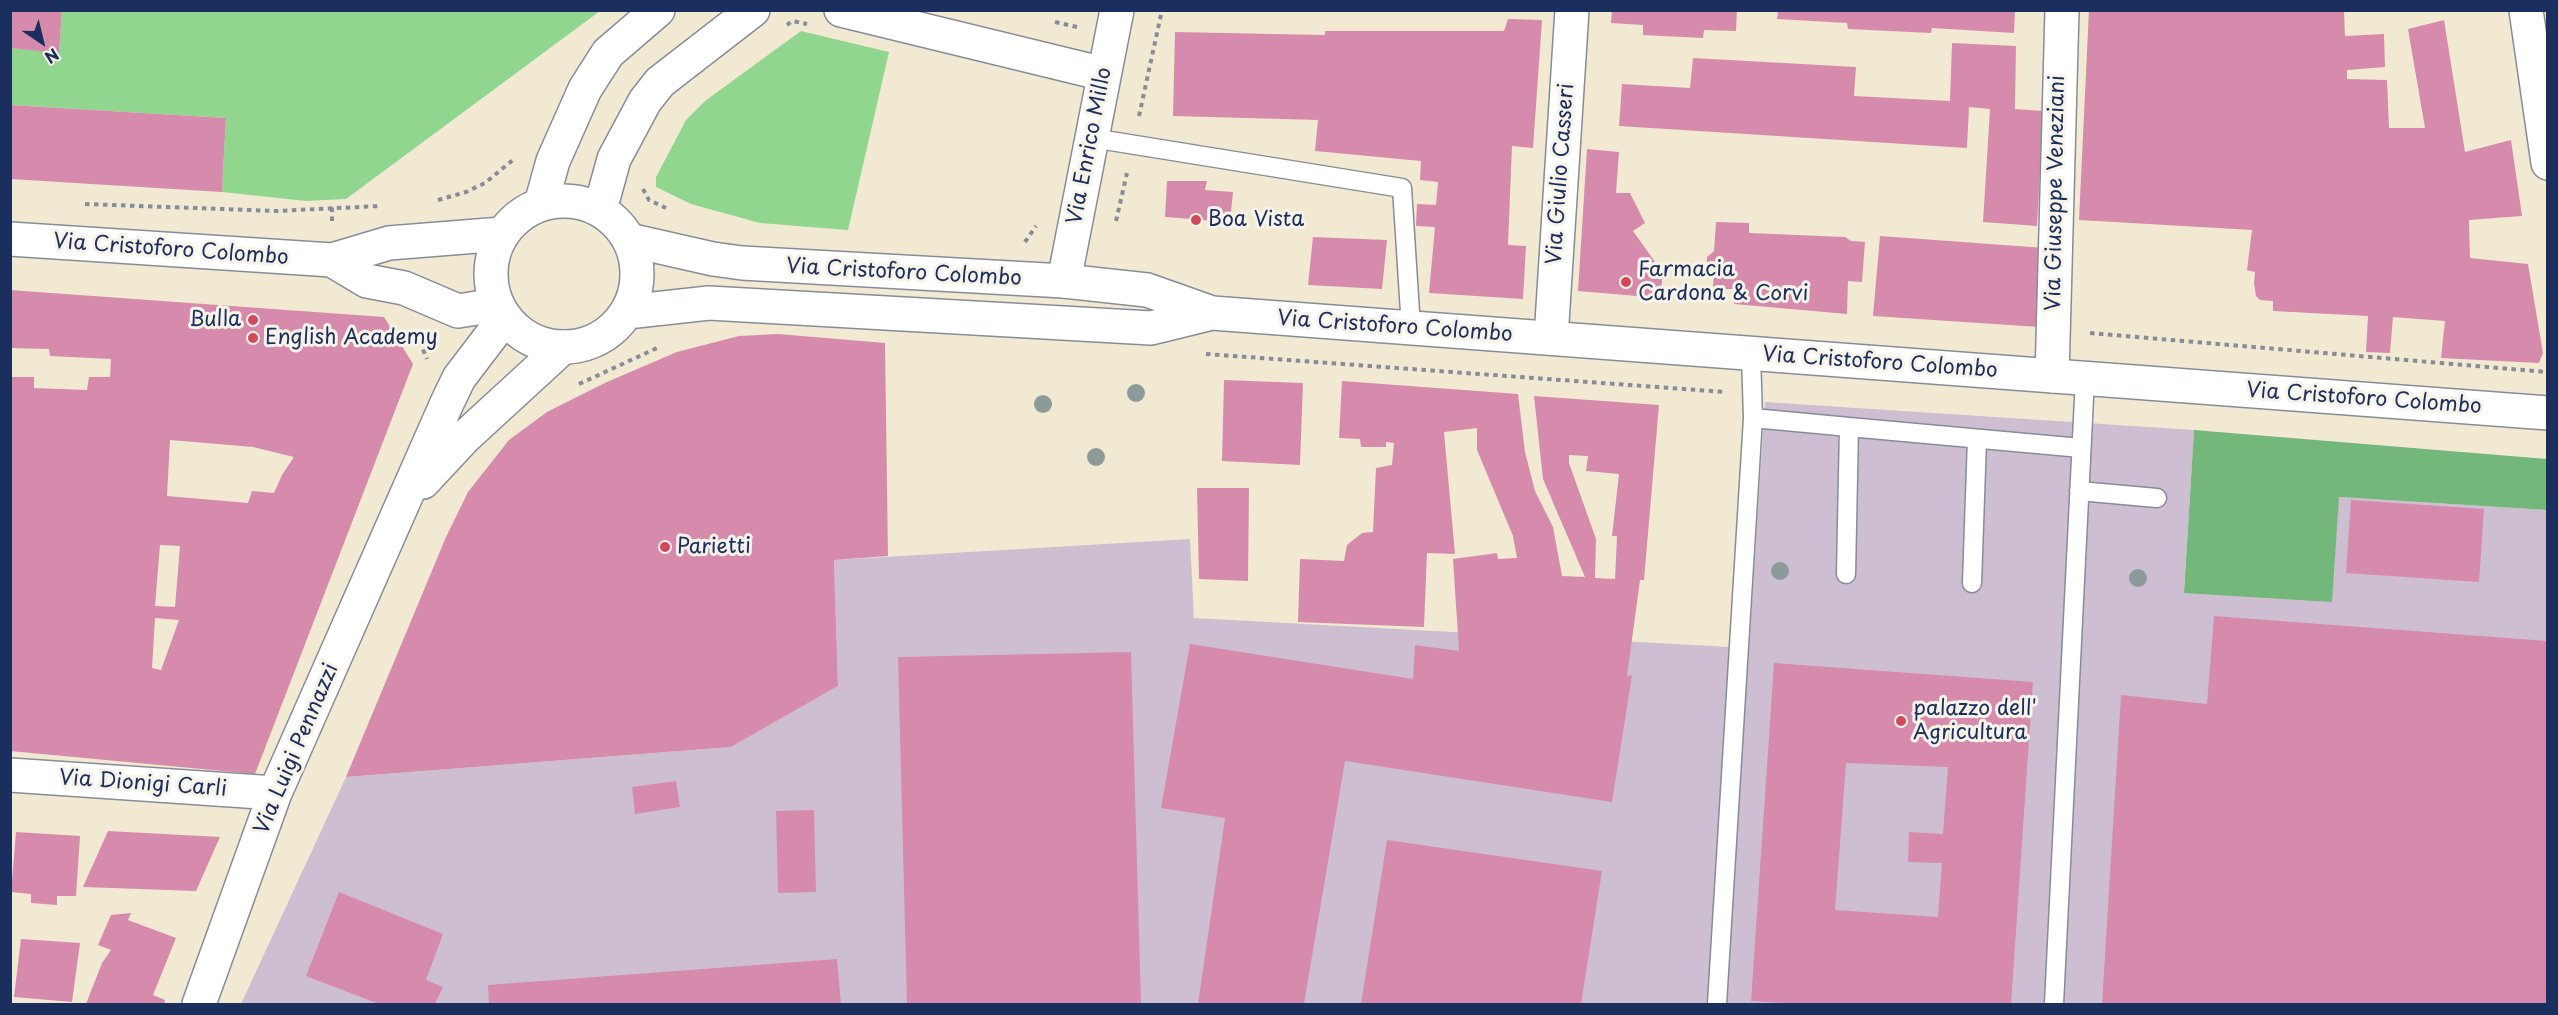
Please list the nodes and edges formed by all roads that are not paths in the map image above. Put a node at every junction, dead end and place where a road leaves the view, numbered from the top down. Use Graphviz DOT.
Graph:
graph roads {
  1 [pos="658,10"];
  2 [pos="753,10"];
  3 [pos="841,10"];
  4 [pos="1117,10"];
  5 [pos="1572,10"];
  6 [pos="2062,10"];
  7 [pos="2526,10"];
  8 [pos="1104,74"];
  9 [pos="1092,138"];
  10 [pos="2547,163"];
  11 [pos="542,204"];
  12 [pos="600,210"];
  13 [pos="502,234"];
  14 [pos="10,238"];
  15 [pos="629,240"];
  16 [pos="332,261"];
  17 [pos="1064,281"];
  18 [pos="500,312"];
  19 [pos="627,312"];
  20 [pos="1212,313"];
  21 [pos="1411,328"];
  22 [pos="1551,338"];
  23 [pos="563,347"];
  24 [pos="1751,354"];
  25 [pos="2052,376"];
  26 [pos="2085,378"];
  27 [pos="2547,413"];
  28 [pos="1753,418"];
  29 [pos="1849,427"];
  30 [pos="1977,439"];
  31 [pos="2081,448"];
  32 [pos="2079,491"];
  33 [pos="2157,498"];
  34 [pos="407,499"];
  35 [pos="1846,574"];
  36 [pos="1972,583"];
  37 [pos="10,775"];
  38 [pos="275,793"];
  39 [pos="199,1005"];
  40 [pos="1717,1005"];
  41 [pos="2054,1005"];
  1 -- 11 [label="main road"];
  2 -- 12 [label="main road"];
  3 -- 8 [label="main road"];
  4 -- 8 [label="main road, Via Enrico Millo"];
  5 -- 22 [label="main road, Via Giulio Casseri"];
  6 -- 25 [label="main road, Via Giuseppe Veneziani"];
  7 -- 10 [label="main road"];
  8 -- 9 [label="main road, Via Enrico Millo"];
  9 -- 17 [label="main road, Via Enrico Millo"];
  9 -- 21 [label="lane"];
  11 -- 12 [label="main road"];
  11 -- 13 [label="main road"];
  12 -- 15 [label="main road"];
  13 -- 16 [label="main road, Via Cristoforo Colombo"];
  13 -- 18 [label="main road"];
  14 -- 16 [label="main road, Via Cristoforo Colombo"];
  15 -- 17 [label="main road, Via Cristoforo Colombo"];
  15 -- 19 [label="main road"];
  16 -- 18 [label="main road, Via Cristoforo Colombo"];
  17 -- 20 [label="main road, Via Cristoforo Colombo"];
  18 -- 23 [label="main road"];
  18 -- 34 [label="main road, Via Luigi Pennazzi"];
  19 -- 20 [label="main road, Via Cristoforo Colombo"];
  19 -- 23 [label="main road"];
  20 -- 21 [label="main road, Via Cristoforo Colombo"];
  21 -- 22 [label="main road, Via Cristoforo Colombo"];
  22 -- 24 [label="main road, Via Cristoforo Colombo"];
  23 -- 34 [label="main road, Via Luigi Pennazzi"];
  24 -- 25 [label="main road, Via Cristoforo Colombo"];
  24 -- 28 [label="lane"];
  25 -- 26 [label="main road, Via Cristoforo Colombo"];
  26 -- 27 [label="main road, Via Cristoforo Colombo"];
  26 -- 31 [label="lane"];
  28 -- 29 [label="lane"];
  28 -- 40 [label="lane"];
  29 -- 30 [label="lane"];
  29 -- 35 [label="lane"];
  30 -- 31 [label="lane"];
  30 -- 36 [label="lane"];
  31 -- 32 [label="lane"];
  32 -- 33 [label="lane"];
  32 -- 41 [label="lane"];
  34 -- 38 [label="main road, Via Luigi Pennazzi"];
  37 -- 38 [label="main road, Via Dionigi Carli"];
  38 -- 39 [label="main road, Via Luigi Pennazzi"];
}
